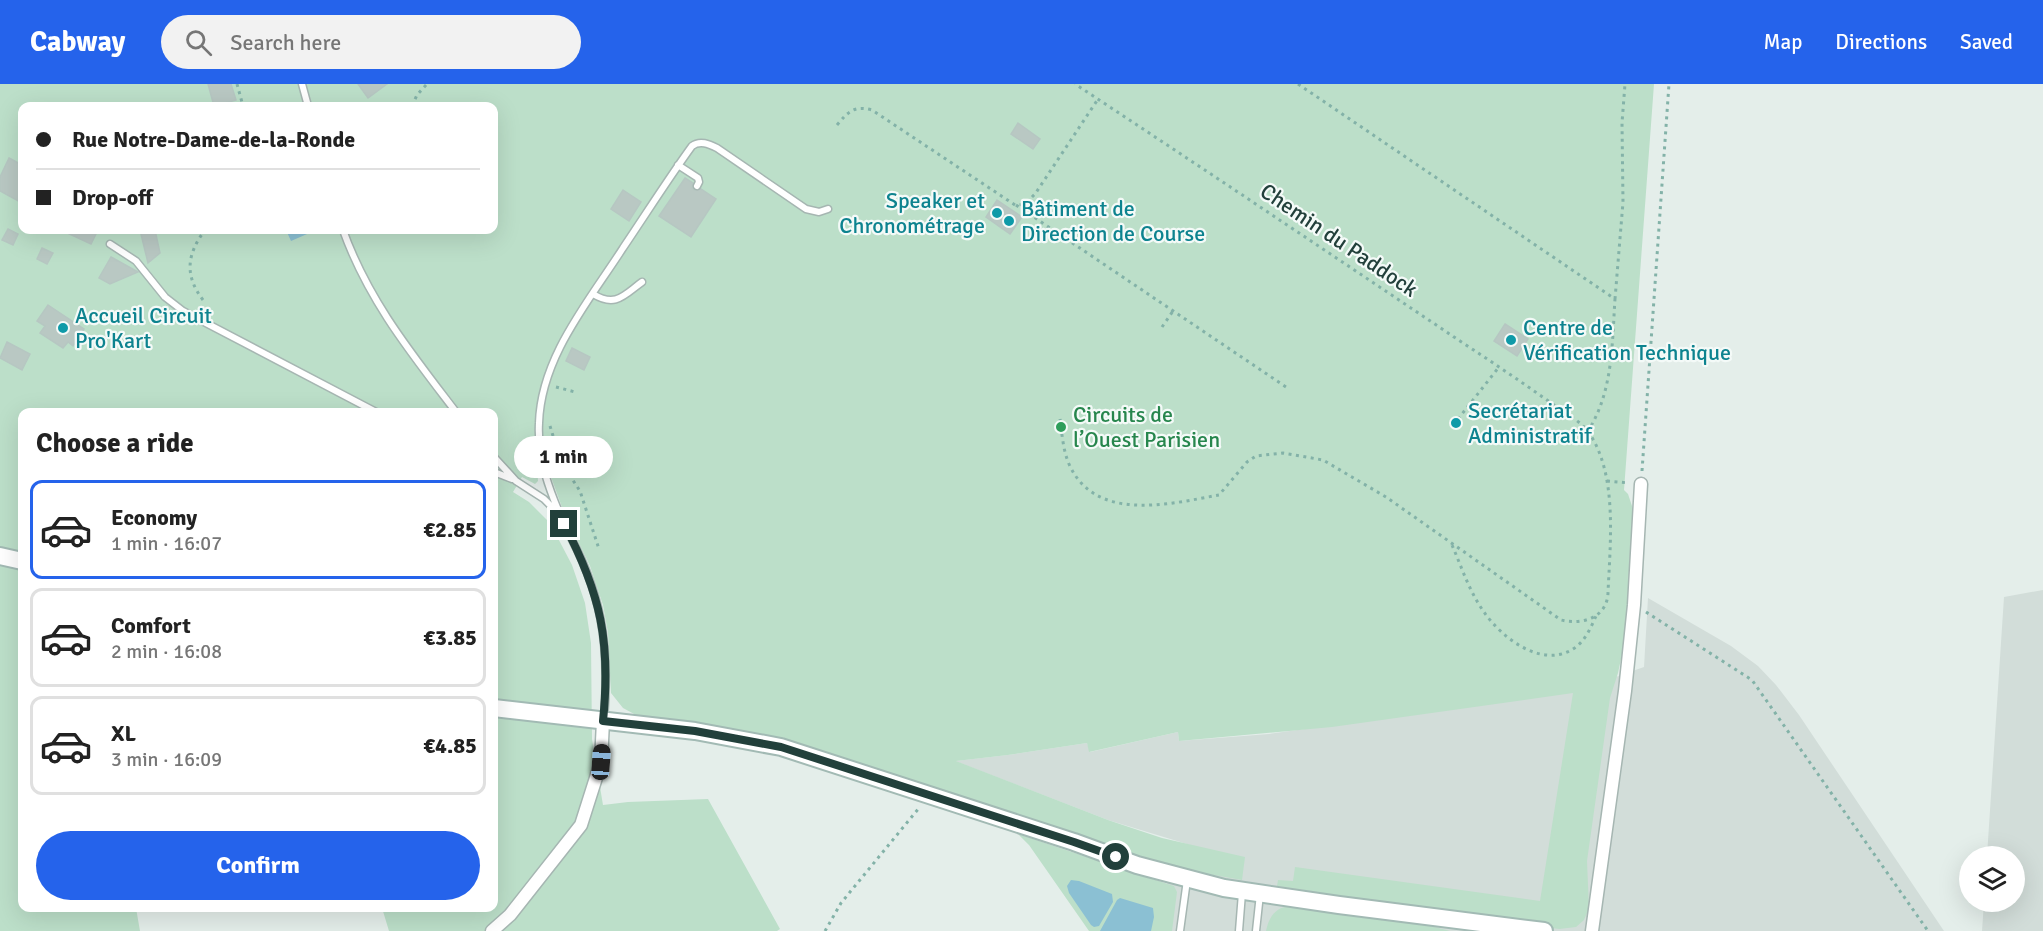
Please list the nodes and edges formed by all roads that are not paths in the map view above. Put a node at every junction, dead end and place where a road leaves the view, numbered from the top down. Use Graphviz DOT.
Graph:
graph roads {
  1 [pos="302,84"];
  2 [pos="307,102"];
  3 [pos="678,165"];
  4 [pos="697,186"];
  5 [pos="828,209"];
  6 [pos="345,234"];
  7 [pos="110,244"];
  8 [pos="642,282"];
  9 [pos="593,294"];
  10 [pos="368,408"];
  11 [pos="453,408"];
  12 [pos="498,462"];
  13 [pos="498,473"];
  14 [pos="516,480"];
  15 [pos="1641,484"];
  16 [pos="564,524"];
  17 [pos="0,556"];
  18 [pos="18,560"];
  19 [pos="498,708"];
  20 [pos="603,721"];
  21 [pos="1187,880"];
  22 [pos="1243,891"];
  23 [pos="1260,894"];
  24 [pos="1440,919"];
  25 [pos="492,931"];
  26 [pos="1180,931"];
  27 [pos="1239,931"];
  28 [pos="1256,931"];
  29 [pos="1465,931"];
  30 [pos="1544,931"];
  31 [pos="1592,931"];
  1 -- 2 [label="lane"];
  3 -- 4 [label="lane"];
  3 -- 5 [label="lane"];
  3 -- 9 [label="lane"];
  6 -- 11 [label="lane"];
  7 -- 10 [label="lane"];
  8 -- 9 [label="lane"];
  9 -- 16 [label="lane"];
  12 -- 14 [label="lane"];
  13 -- 14 [label="lane"];
  14 -- 16 [label="lane"];
  15 -- 31 [label="street"];
  16 -- 20 [label="lane"];
  17 -- 18 [label="main road"];
  19 -- 20 [label="main road"];
  20 -- 21 [label="main road"];
  20 -- 25 [label="street"];
  21 -- 22 [label="main road"];
  21 -- 26 [label="lane"];
  22 -- 23 [label="main road"];
  22 -- 27 [label="lane"];
  23 -- 24 [label="main road"];
  23 -- 28 [label="lane"];
  24 -- 29 [label="main road"];
  24 -- 30 [label="main road"];
}
